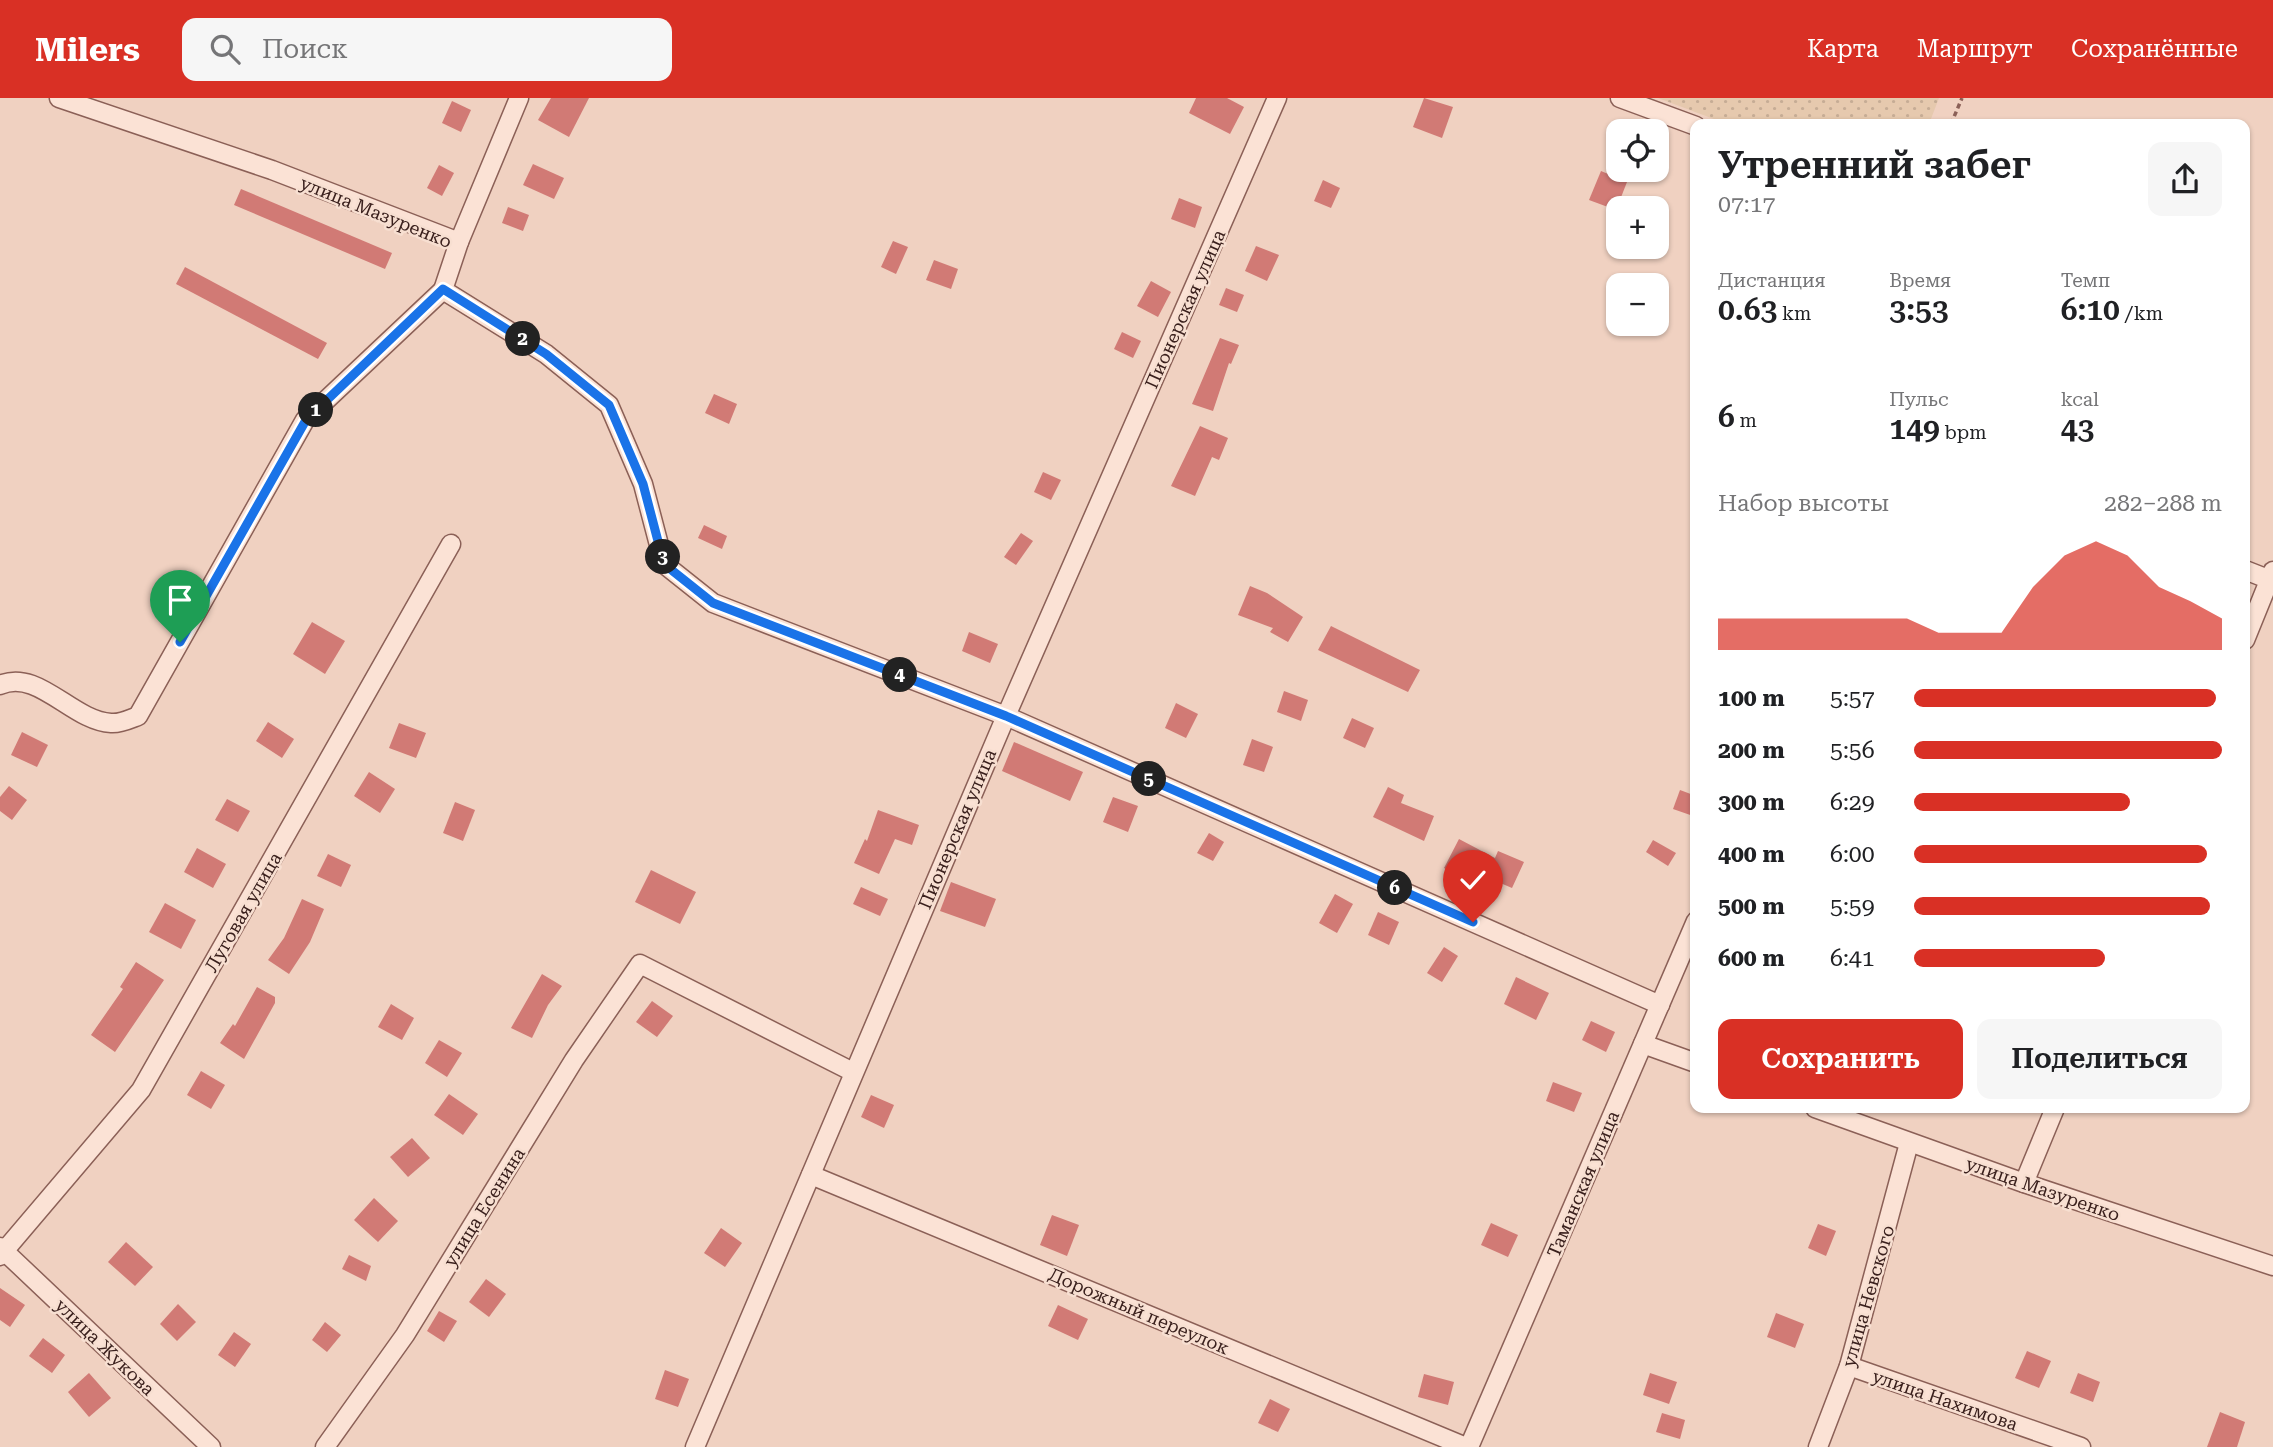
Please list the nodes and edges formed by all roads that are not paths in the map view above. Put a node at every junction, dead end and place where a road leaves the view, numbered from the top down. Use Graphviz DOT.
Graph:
graph roads {
  1 [pos="59,98"];
  2 [pos="519,98"];
  3 [pos="1277,98"];
  4 [pos="1620,98"];
  5 [pos="1690,124"];
  6 [pos="459,242"];
  7 [pos="443,289"];
  8 [pos="451,544"];
  9 [pos="2250,571"];
  10 [pos="2272,577"];
  11 [pos="2250,628"];
  12 [pos="0,685"];
  13 [pos="1006,716"];
  14 [pos="1690,935"];
  15 [pos="1660,1005"];
  16 [pos="1643,1044"];
  17 [pos="1690,1061"];
  18 [pos="853,1072"];
  19 [pos="1828,1113"];
  20 [pos="2053,1113"];
  21 [pos="1909,1143"];
  22 [pos="811,1175"];
  23 [pos="2024,1183"];
  24 [pos="1,1251"];
  25 [pos="2273,1266"];
  26 [pos="1849,1366"];
  27 [pos="211,1447"];
  28 [pos="325,1447"];
  29 [pos="695,1447"];
  30 [pos="1468,1447"];
  31 [pos="1818,1447"];
  32 [pos="2081,1447"];
  1 -- 6 [label="street, улица Мазуренко"];
  2 -- 6 [label="street"];
  3 -- 13 [label="street, Пионерская улица"];
  4 -- 5 [label="street"];
  6 -- 7 [label="street, улица Мазуренко"];
  7 -- 12 [label="street"];
  7 -- 13 [label="street"];
  8 -- 24 [label="street, Луговая улица"];
  9 -- 10 [label="street"];
  10 -- 11 [label="street"];
  13 -- 15 [label="street"];
  13 -- 18 [label="street, Пионерская улица"];
  14 -- 15 [label="street, Таманская улица"];
  15 -- 16 [label="street, Таманская улица"];
  16 -- 17 [label="street"];
  16 -- 30 [label="street, Таманская улица"];
  18 -- 22 [label="street, Пионерская улица"];
  18 -- 28 [label="street, улица Есенина"];
  19 -- 21 [label="street, улица Мазуренко"];
  20 -- 23 [label="street"];
  21 -- 23 [label="street, улица Мазуренко"];
  21 -- 26 [label="street, улица Невского"];
  22 -- 29 [label="street, Пионерская улица"];
  22 -- 30 [label="street, Дорожный переулок"];
  23 -- 25 [label="street, улица Мазуренко"];
  24 -- 27 [label="street, улица Жукова"];
  26 -- 31 [label="street, улица Невского"];
  26 -- 32 [label="street, улица Нахимова"];
}
